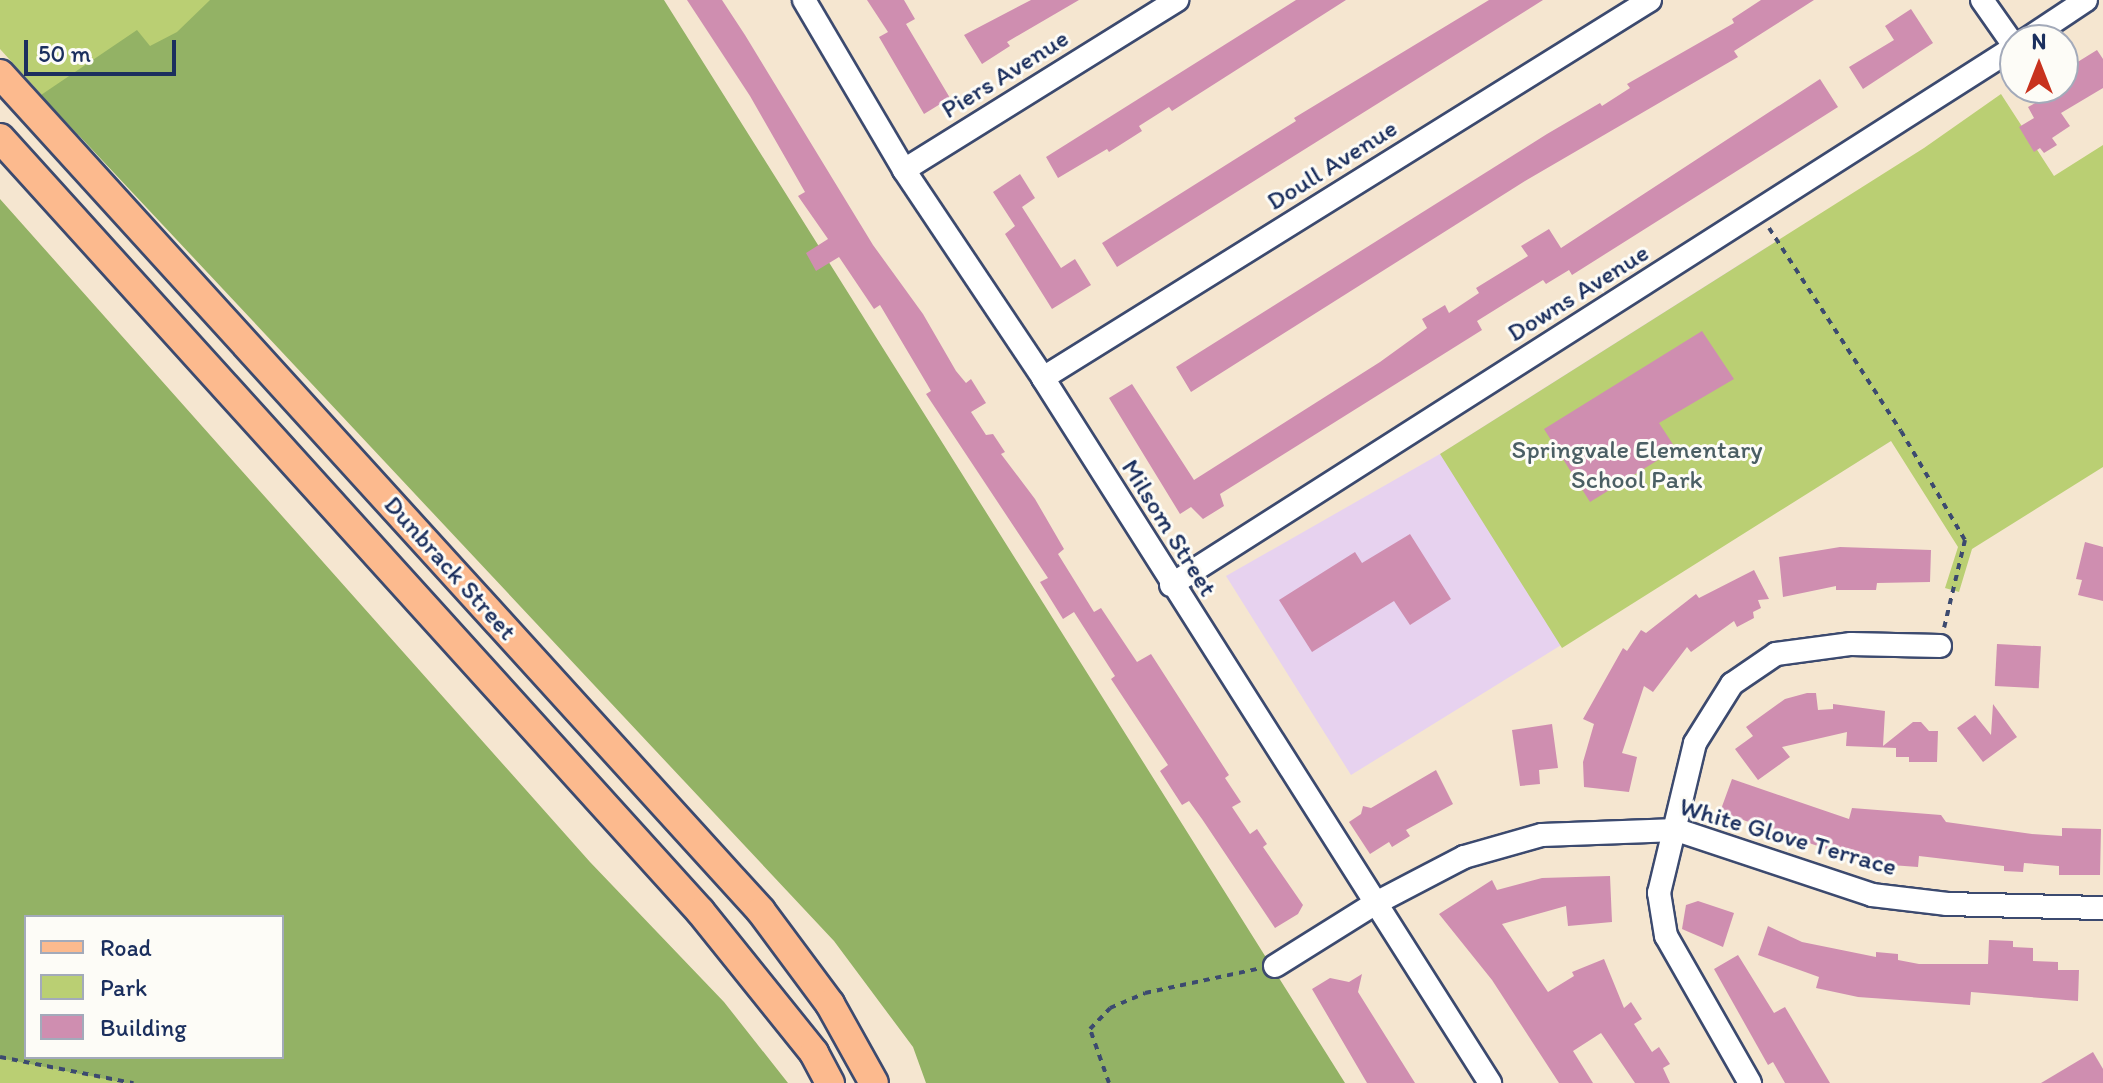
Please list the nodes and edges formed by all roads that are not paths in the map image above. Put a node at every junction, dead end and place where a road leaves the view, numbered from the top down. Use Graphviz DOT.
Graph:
graph roads {
  1 [pos="804,0"];
  2 [pos="1177,0"];
  3 [pos="1650,0"];
  4 [pos="1982,0"];
  5 [pos="2086,0"];
  6 [pos="1999,24"];
  7 [pos="2050,24"];
  8 [pos="1999,57"];
  9 [pos="0,74"];
  10 [pos="0,138"];
  11 [pos="904,170"];
  12 [pos="1043,378"];
  13 [pos="1171,585"];
  14 [pos="1940,646"];
  15 [pos="1677,830"];
  16 [pos="1376,903"];
  17 [pos="2103,908"];
  18 [pos="1275,966"];
  19 [pos="830,1083"];
  20 [pos="874,1083"];
  21 [pos="1490,1083"];
  22 [pos="1750,1083"];
  1 -- 11 [label="street, Milsom Street"];
  2 -- 11 [label="street, Piers Avenue"];
  3 -- 12 [label="street, Doull Avenue"];
  4 -- 6 [label="street"];
  5 -- 7 [label="street"];
  8 -- 13 [label="street, Downs Avenue"];
  9 -- 20 [label="main road, Dunbrack Street"];
  10 -- 19 [label="main road, Dunbrack Street"];
  11 -- 12 [label="street, Milsom Street"];
  12 -- 13 [label="street, Milsom Street"];
  13 -- 16 [label="street, Milsom Street"];
  14 -- 15 [label="street"];
  15 -- 16 [label="street, White Glove Terrace"];
  15 -- 17 [label="street, White Glove Terrace"];
  15 -- 22 [label="street"];
  16 -- 18 [label="street, White Glove Terrace"];
  16 -- 21 [label="street, Milsom Street"];
}
